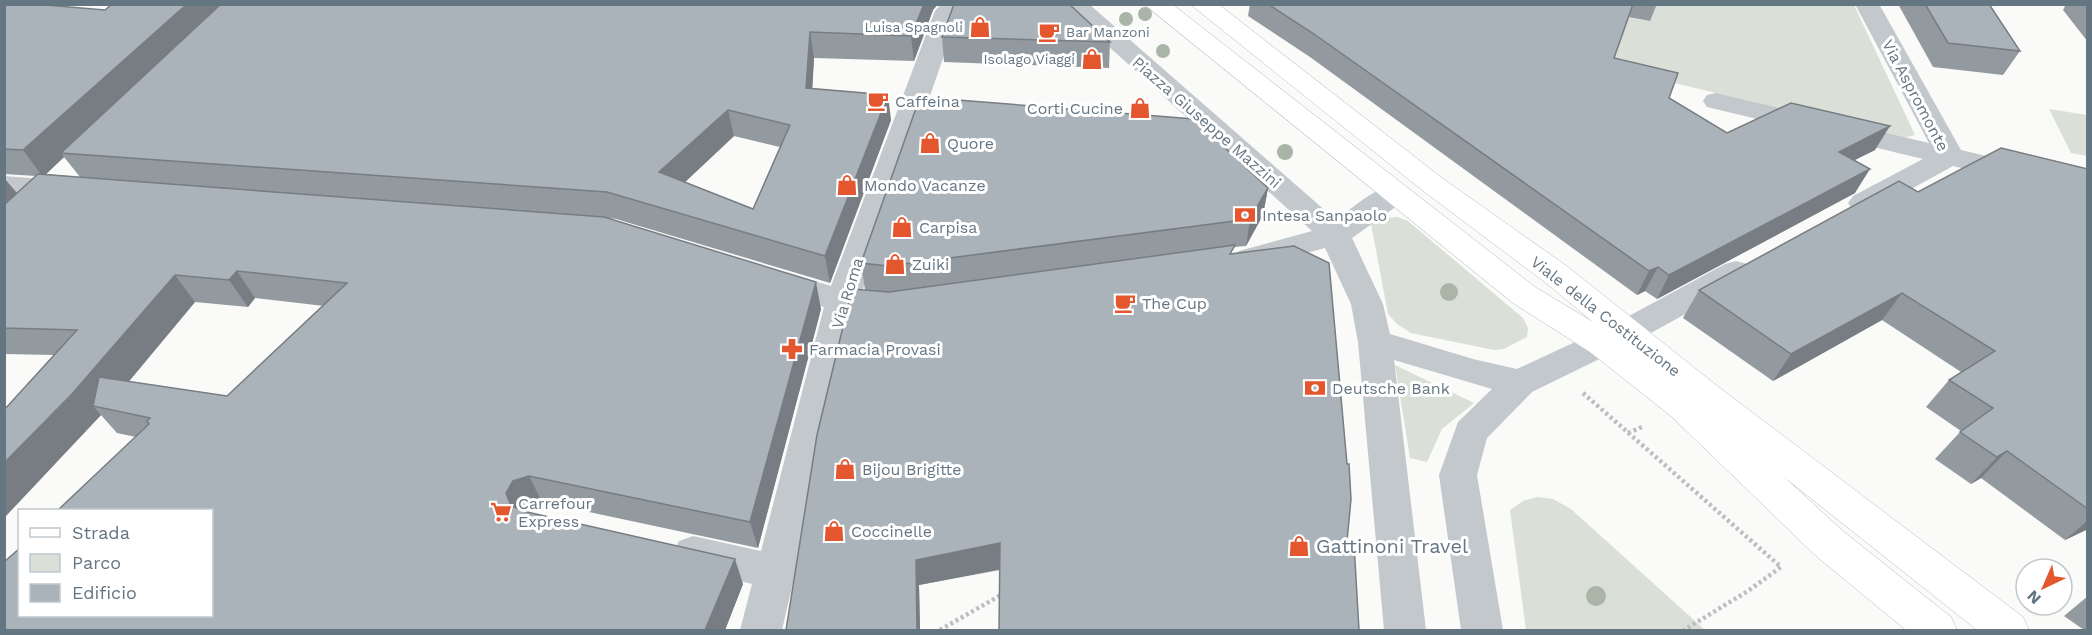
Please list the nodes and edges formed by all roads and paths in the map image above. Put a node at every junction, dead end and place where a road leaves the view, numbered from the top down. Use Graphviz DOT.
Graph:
graph roads {
  1 [pos="959,4"];
  2 [pos="1074,4"];
  3 [pos="1156,4"];
  4 [pos="1202,4"];
  5 [pos="1867,4"];
  6 [pos="1716,101"];
  7 [pos="1950,156"];
  8 [pos="76,164"];
  9 [pos="4,185"];
  10 [pos="50,188"];
  11 [pos="2088,189"];
  12 [pos="92,192"];
  13 [pos="1394,194"];
  14 [pos="27,210"];
  15 [pos="1836,218"];
  16 [pos="1335,235"];
  17 [pos="1763,258"];
  18 [pos="1217,262"];
  19 [pos="751,273"];
  20 [pos="842,302"];
  21 [pos="915,303"];
  22 [pos="1615,337"];
  23 [pos="1375,342"];
  24 [pos="1537,375"];
  25 [pos="654,545"];
  26 [pos="777,572"];
  27 [pos="1001,595"];
  28 [pos="761,630"];
  29 [pos="940,630"];
  30 [pos="1405,630"];
  31 [pos="1482,630"];
  32 [pos="1684,630"];
  33 [pos="1936,630"];
  34 [pos="2008,630"];
  1 -- 20 [label="street, Via Roma"];
  2 -- 16 [label="street, Piazza Giuseppe Mazzini"];
  3 -- 13 [label="main road, Viale della Costituzione"];
  4 -- 22 [label="main road, Viale della Costituzione"];
  5 -- 7 [label="street, Via Aspromonte"];
  6 -- 7 [label="street"];
  7 -- 11 [label="street"];
  7 -- 15 [label="street, Via Aspromonte"];
  8 -- 10 [label="street"];
  9 -- 10 [label="street"];
  10 -- 12 [label="street"];
  10 -- 14 [label="street"];
  13 -- 16 [label="street"];
  13 -- 22 [label="main road, Viale della Costituzione"];
  16 -- 18 [label="street"];
  16 -- 23 [label="street, Piazza Giuseppe Mazzini"];
  17 -- 22 [label="street"];
  19 -- 20 [label="street"];
  20 -- 21 [label="street"];
  20 -- 26 [label="street, Via Roma"];
  22 -- 24 [label="street"];
  22 -- 33 [label="main road, Viale della Costituzione"];
  22 -- 34 [label="main road, Viale della Costituzione"];
  23 -- 24 [label="street"];
  23 -- 30 [label="street, Piazza Giuseppe Mazzini"];
  24 -- 31 [label="street"];
  24 -- 32 [label="path"];
  25 -- 26 [label="street"];
  26 -- 28 [label="street, Via Roma"];
  27 -- 29 [label="path"];
}
